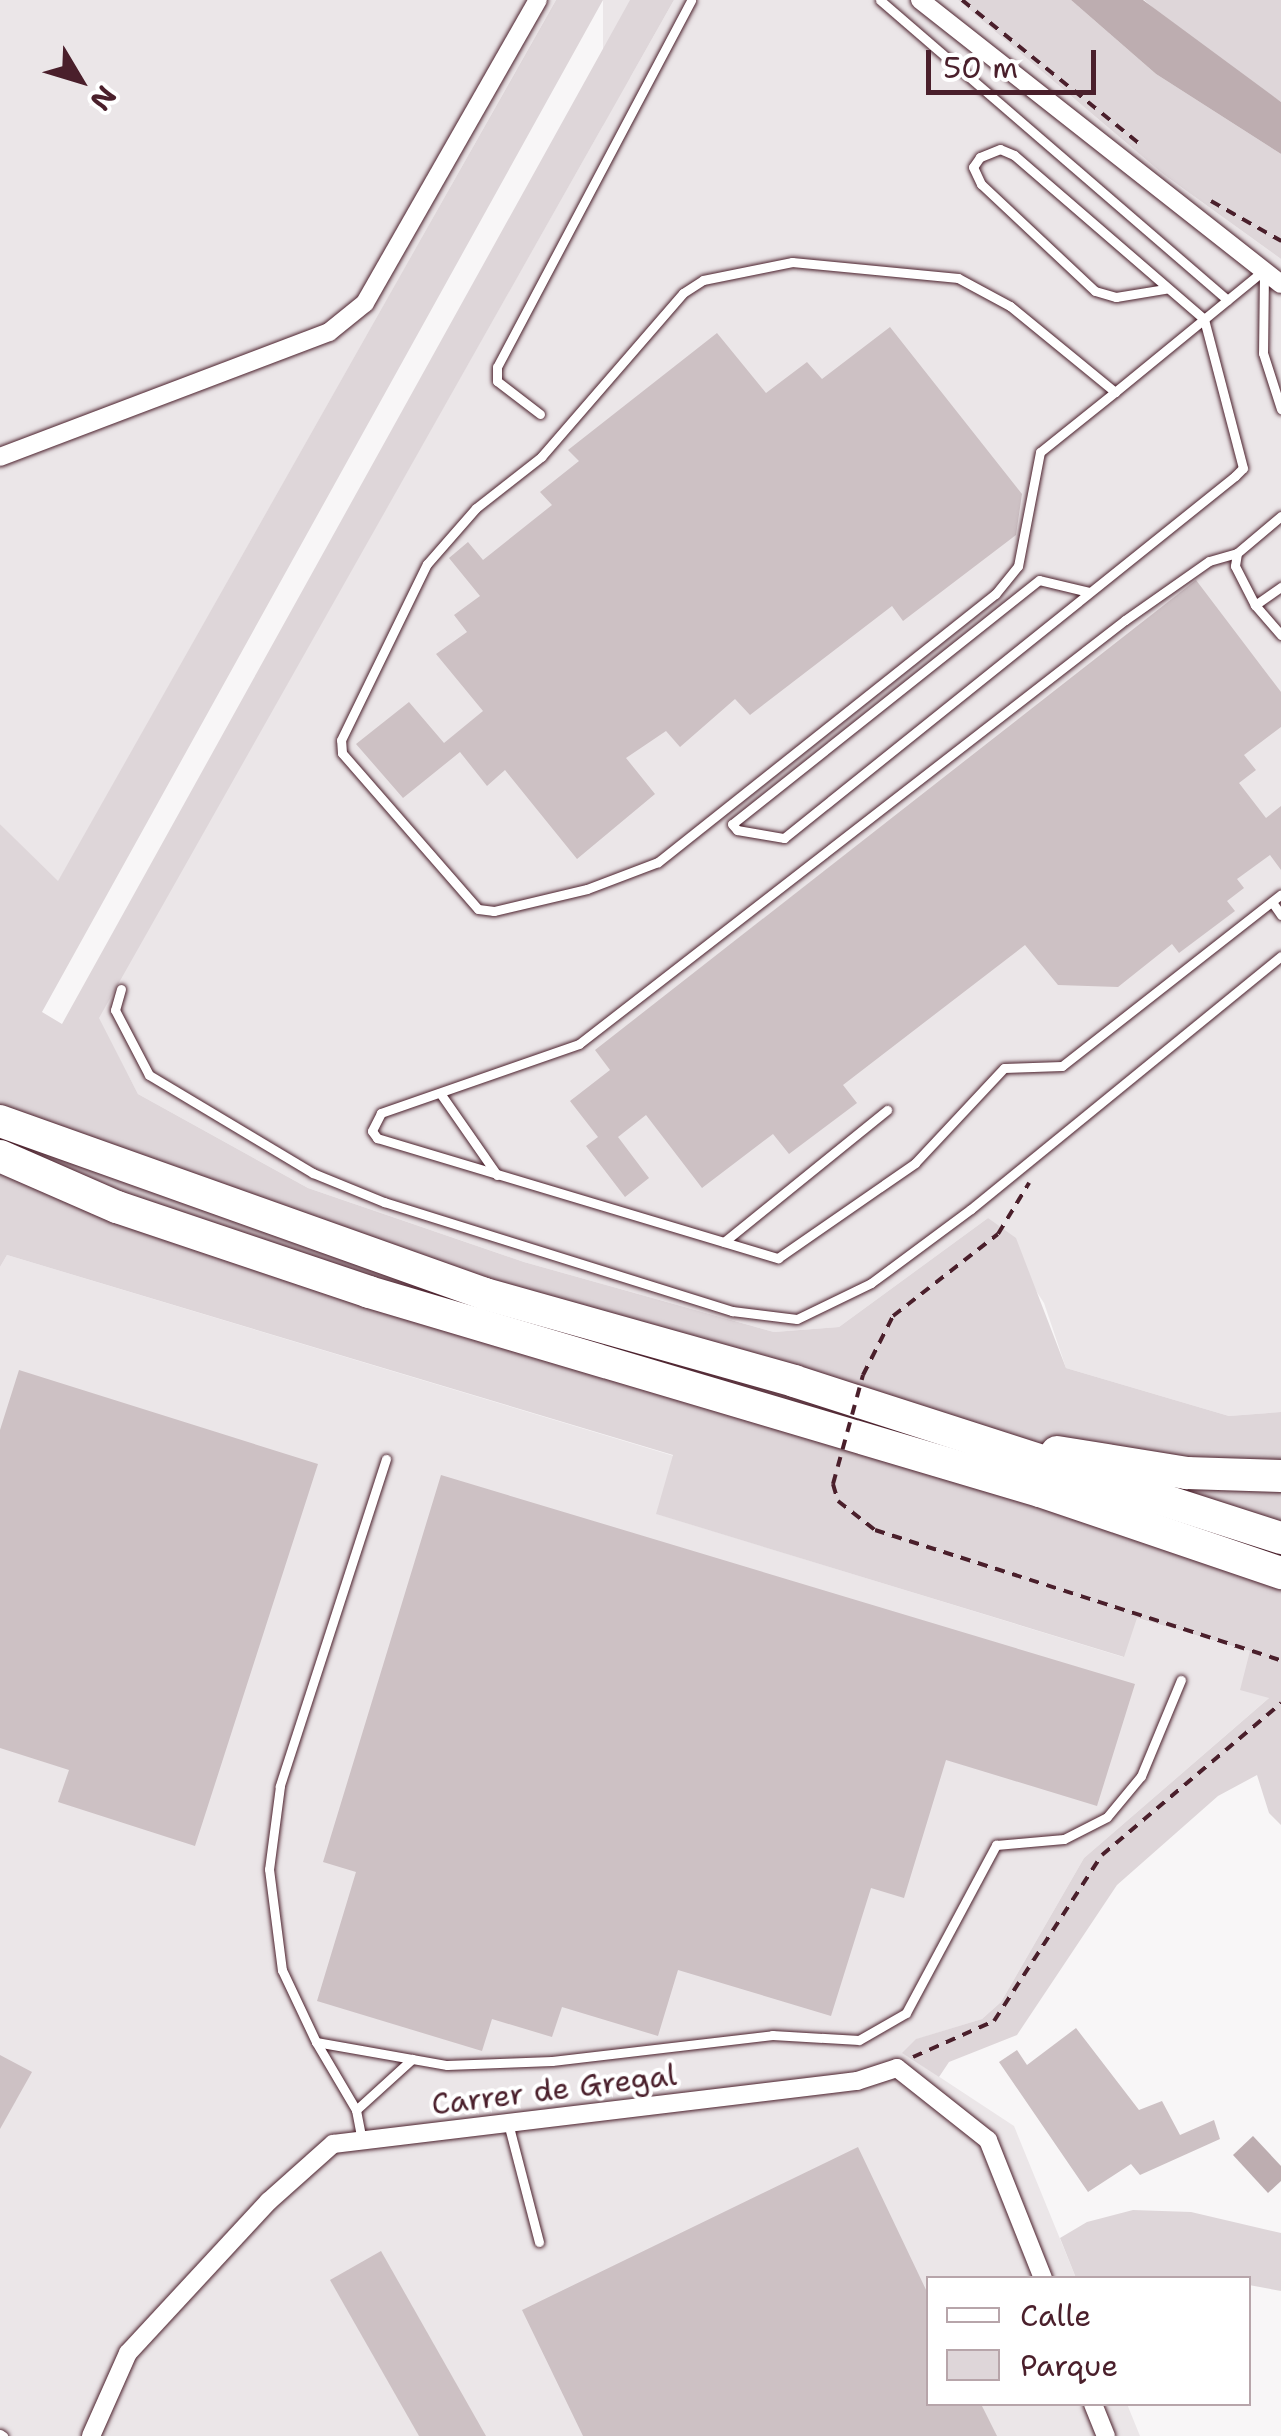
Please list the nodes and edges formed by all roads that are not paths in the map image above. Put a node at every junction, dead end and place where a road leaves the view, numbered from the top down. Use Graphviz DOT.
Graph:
graph roads {
  1 [pos="538,0"];
  2 [pos="692,0"];
  3 [pos="880,0"];
  4 [pos="920,0"];
  5 [pos="1264,270"];
  6 [pos="1281,284"];
  7 [pos="1165,288"];
  8 [pos="1228,300"];
  9 [pos="1204,320"];
  10 [pos="1115,392"];
  11 [pos="1281,409"];
  12 [pos="540,414"];
  13 [pos="0,458"];
  14 [pos="1281,516"];
  15 [pos="1237,554"];
  16 [pos="1281,587"];
  17 [pos="1088,592"];
  18 [pos="1255,606"];
  19 [pos="1281,635"];
  20 [pos="1281,894"];
  21 [pos="1272,902"];
  22 [pos="1281,915"];
  23 [pos="1281,956"];
  24 [pos="120,989"];
  25 [pos="440,1093"];
  26 [pos="888,1110"];
  27 [pos="6,1122"];
  28 [pos="0,1156"];
  29 [pos="0,1170"];
  30 [pos="498,1175"];
  31 [pos="117,1207"];
  32 [pos="724,1242"];
  33 [pos="924,1425"];
  34 [pos="386,1458"];
  35 [pos="1281,1476"];
  36 [pos="1281,1538"];
  37 [pos="1281,1574"];
  38 [pos="1180,1680"];
  39 [pos="316,2042"];
  40 [pos="412,2059"];
  41 [pos="356,2110"];
  42 [pos="508,2123"];
  43 [pos="362,2141"];
  44 [pos="538,2242"];
  45 [pos="1042,2276"];
  46 [pos="1094,2406"];
  47 [pos="91,2436"];
  48 [pos="1106,2436"];
  1 -- 13 [label="street"];
  2 -- 12 [label="lane"];
  3 -- 8 [label="lane"];
  4 -- 5 [label="street"];
  5 -- 6 [label="street"];
  5 -- 8 [label="lane"];
  5 -- 11 [label="lane"];
  7 -- 7 [label="lane"];
  7 -- 9 [label="lane"];
  8 -- 9 [label="lane"];
  9 -- 10 [label="lane"];
  9 -- 17 [label="lane"];
  10 -- 10 [label="lane"];
  14 -- 15 [label="lane"];
  15 -- 18 [label="lane"];
  15 -- 25 [label="lane"];
  16 -- 18 [label="lane"];
  17 -- 17 [label="lane"];
  18 -- 19 [label="lane"];
  20 -- 21 [label="lane"];
  21 -- 22 [label="lane"];
  21 -- 32 [label="lane"];
  23 -- 24 [label="lane"];
  25 -- 30 [label="lane"];
  25 -- 30 [label="lane"];
  26 -- 32 [label="lane"];
  27 -- 33 [label="highway"];
  28 -- 31 [label="highway"];
  29 -- 31 [label="highway"];
  30 -- 32 [label="lane"];
  31 -- 37 [label="highway"];
  33 -- 35 [label="highway"];
  33 -- 36 [label="highway"];
  34 -- 39 [label="lane"];
  38 -- 40 [label="lane"];
  39 -- 40 [label="lane"];
  39 -- 41 [label="lane"];
  40 -- 41 [label="lane"];
  41 -- 43 [label="lane"];
  42 -- 43 [label="street, Carrer de Gregal"];
  42 -- 44 [label="lane"];
  42 -- 45 [label="street, Carrer de Gregal"];
  43 -- 47 [label="street, Carrer de Gregal"];
  46 -- 48 [label="street"];
}
